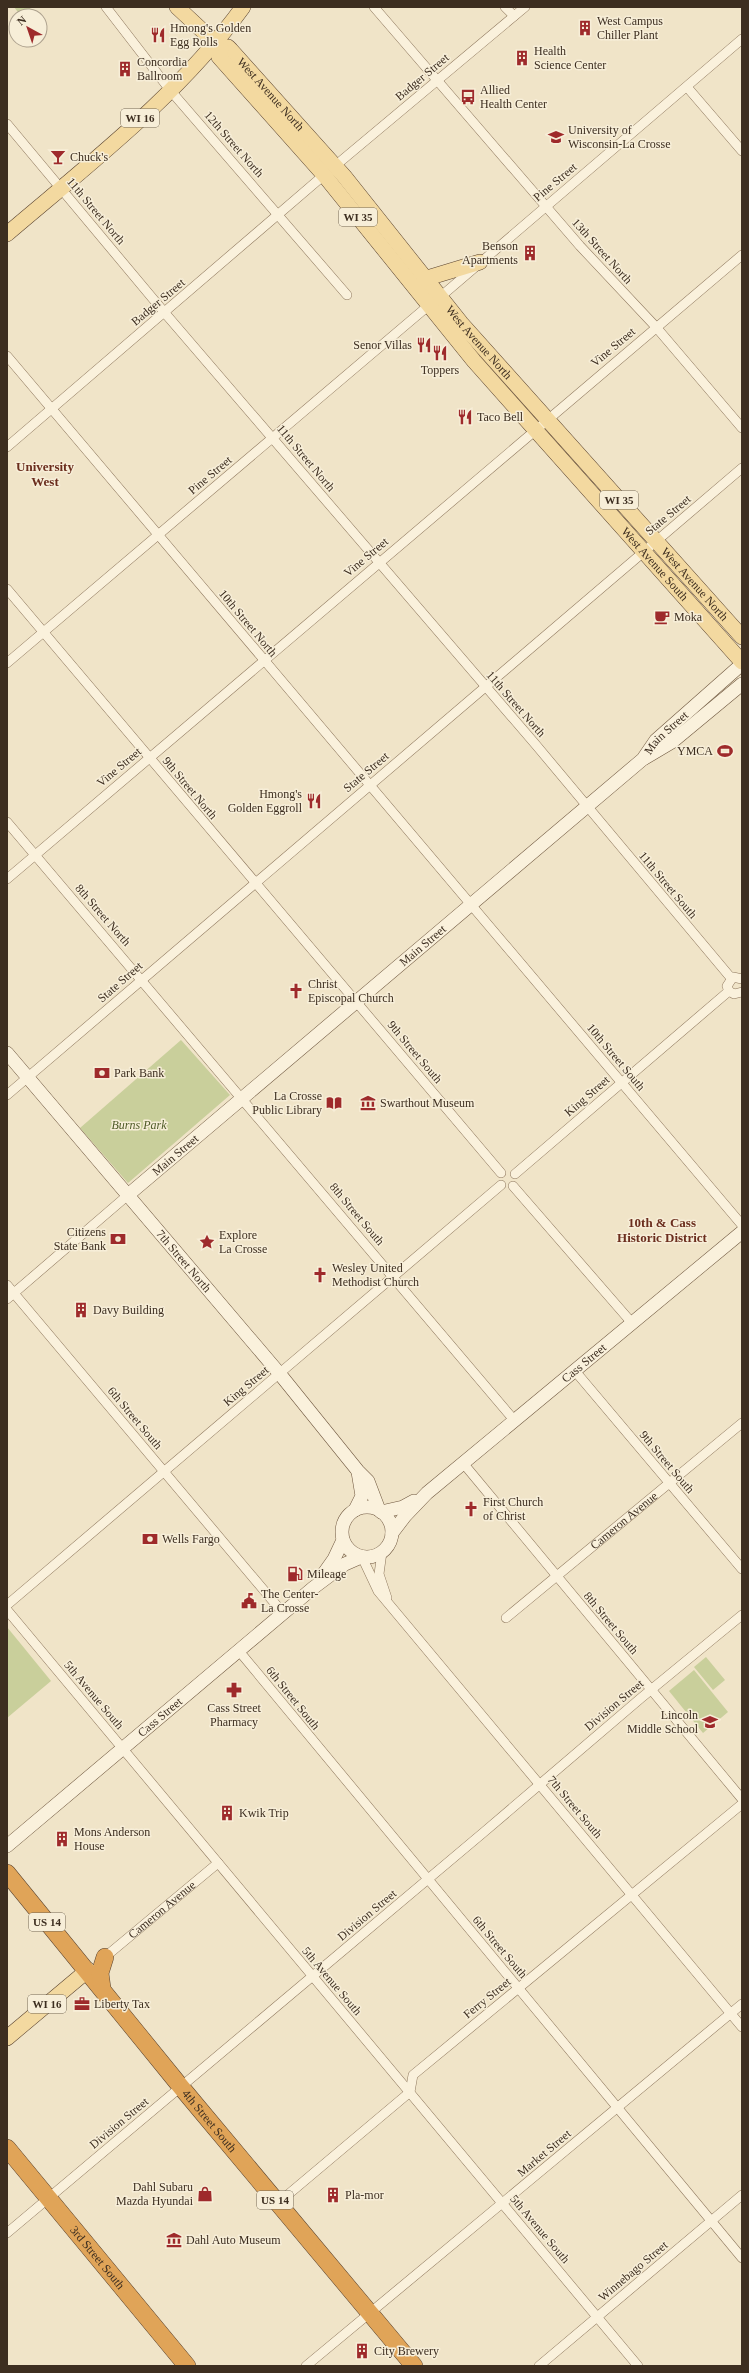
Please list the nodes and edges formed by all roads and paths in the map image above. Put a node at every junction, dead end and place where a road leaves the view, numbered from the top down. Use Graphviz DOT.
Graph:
graph roads {
  1 [pos="106,7"];
  2 [pos="177,7"];
  3 [pos="243,7"];
  4 [pos="374,7"];
  5 [pos="506,7"];
  6 [pos="525,7"];
  7 [pos="514,16"];
  8 [pos="742,39"];
  9 [pos="218,45"];
  10 [pos="437,81"];
  11 [pos="686,87"];
  12 [pos="170,90"];
  13 [pos="7,124"];
  14 [pos="742,151"];
  15 [pos="330,171"];
  16 [pos="61,188"];
  17 [pos="546,205"];
  18 [pos="280,214"];
  19 [pos="7,234"];
  20 [pos="742,255"];
  21 [pos="480,262"];
  22 [pos="424,279"];
  23 [pos="347,294"];
  24 [pos="434,302"];
  25 [pos="164,312"];
  26 [pos="656,327"];
  27 [pos="7,356"];
  28 [pos="52,408"];
  29 [pos="542,424"];
  30 [pos="742,428"];
  31 [pos="273,437"];
  32 [pos="7,447"];
  33 [pos="742,468"];
  34 [pos="157,535"];
  35 [pos="656,540"];
  36 [pos="644,551"];
  37 [pos="378,562"];
  38 [pos="7,589"];
  39 [pos="44,632"];
  40 [pos="742,637"];
  41 [pos="263,660"];
  42 [pos="7,663"];
  43 [pos="742,663"];
  44 [pos="742,684"];
  45 [pos="485,687"];
  46 [pos="148,758"];
  47 [pos="643,759"];
  48 [pos="368,786"];
  49 [pos="587,807"];
  50 [pos="7,822"];
  51 [pos="34,855"];
  52 [pos="7,878"];
  53 [pos="255,883"];
  54 [pos="471,905"];
  55 [pos="731,978"];
  56 [pos="142,979"];
  57 [pos="742,979"];
  58 [pos="729,991"];
  59 [pos="742,992"];
  60 [pos="356,1002"];
  61 [pos="7,1053"];
  62 [pos="28,1077"];
  63 [pos="622,1082"];
  64 [pos="7,1095"];
  65 [pos="242,1098"];
  66 [pos="501,1173"];
  67 [pos="515,1174"];
  68 [pos="501,1185"];
  69 [pos="513,1186"];
  70 [pos="128,1195"];
  71 [pos="742,1225"];
  72 [pos="742,1232"];
  73 [pos="393,1276"];
  74 [pos="7,1285"];
  75 [pos="10,1296"];
  76 [pos="632,1324"];
  77 [pos="575,1370"];
  78 [pos="279,1373"];
  79 [pos="514,1420"];
  80 [pos="742,1423"];
  81 [pos="463,1463"];
  82 [pos="358,1470"];
  83 [pos="164,1471"];
  84 [pos="669,1483"];
  85 [pos="426,1494"];
  86 [pos="355,1510"];
  87 [pos="380,1511"];
  88 [pos="392,1533"];
  89 [pos="343,1540"];
  90 [pos="382,1552"];
  91 [pos="361,1557"];
  92 [pos="742,1569"];
  93 [pos="556,1576"];
  94 [pos="313,1588"];
  95 [pos="389,1603"];
  96 [pos="7,1605"];
  97 [pos="7,1610"];
  98 [pos="283,1613"];
  99 [pos="742,1615"];
  100 [pos="506,1618"];
  101 [pos="239,1651"];
  102 [pos="651,1689"];
  103 [pos="123,1748"];
  104 [pos="540,1783"];
  105 [pos="742,1799"];
  106 [pos="742,1804"];
  107 [pos="7,1846"];
  108 [pos="218,1863"];
  109 [pos="7,1873"];
  110 [pos="428,1880"];
  111 [pos="632,1894"];
  112 [pos="105,1957"];
  113 [pos="88,1970"];
  114 [pos="312,1976"];
  115 [pos="102,1988"];
  116 [pos="519,1988"];
  117 [pos="742,2004"];
  118 [pos="730,2013"];
  119 [pos="742,2027"];
  120 [pos="7,2038"];
  121 [pos="181,2087"];
  122 [pos="410,2092"];
  123 [pos="618,2107"];
  124 [pos="7,2148"];
  125 [pos="742,2195"];
  126 [pos="48,2198"];
  127 [pos="278,2203"];
  128 [pos="502,2203"];
  129 [pos="712,2222"];
  130 [pos="7,2233"];
  131 [pos="742,2258"];
  132 [pos="370,2313"];
  133 [pos="598,2316"];
  134 [pos="187,2366"];
  135 [pos="306,2366"];
  136 [pos="414,2366"];
  137 [pos="539,2366"];
  138 [pos="638,2366"];
  1 -- 12 [label="street, 12th Street North"];
  2 -- 9 [label="main road, WI 35"];
  3 -- 9 [label="main road, WI 16"];
  4 -- 10 [label="street"];
  5 -- 7 [label="street"];
  6 -- 7 [label="street, Badger Street"];
  7 -- 10 [label="street, Badger Street"];
  8 -- 11 [label="street, Pine Street"];
  9 -- 12 [label="main road, WI 16"];
  9 -- 15 [label="main road, West Avenue North / WI 35"];
  10 -- 15 [label="street, Badger Street"];
  10 -- 17 [label="street, 13th Street North"];
  11 -- 14 [label="street"];
  11 -- 17 [label="street, Pine Street"];
  12 -- 16 [label="main road, WI 16"];
  12 -- 18 [label="street, 12th Street North"];
  13 -- 16 [label="street, 11th Street North"];
  15 -- 18 [label="street, Badger Street"];
  15 -- 22 [label="main road, West Avenue North / WI 35"];
  15 -- 24 [label="main road, West Avenue North / WI 35"];
  16 -- 19 [label="main road, WI 16"];
  16 -- 25 [label="street, 11th Street North"];
  17 -- 21 [label="street, Pine Street"];
  17 -- 26 [label="street, 13th Street North"];
  18 -- 23 [label="street, 12th Street North"];
  18 -- 25 [label="street, Badger Street"];
  20 -- 26 [label="street, Vine Street"];
  21 -- 22 [label="main road"];
  21 -- 24 [label="street, Pine Street"];
  22 -- 24 [label="main road, West Avenue North / WI 35"];
  24 -- 29 [label="main road, West Avenue North / WI 35"];
  24 -- 31 [label="street, Pine Street"];
  25 -- 28 [label="street, Badger Street"];
  25 -- 31 [label="street, 11th Street North"];
  26 -- 29 [label="street, Vine Street"];
  26 -- 30 [label="street, 13th Street North"];
  27 -- 28 [label="street, 10th Street North"];
  28 -- 32 [label="street, Badger Street"];
  28 -- 34 [label="street, 10th Street North"];
  29 -- 35 [label="main road, West Avenue North / WI 35"];
  29 -- 36 [label="main road, West Avenue South / WI 35"];
  29 -- 37 [label="street, Vine Street"];
  31 -- 34 [label="street, Pine Street"];
  31 -- 37 [label="street, 11th Street North"];
  33 -- 35 [label="street, State Street"];
  34 -- 39 [label="street, Pine Street"];
  34 -- 41 [label="street, 10th Street North"];
  35 -- 36 [label="street, State Street"];
  35 -- 40 [label="main road, West Avenue North / WI 35"];
  36 -- 43 [label="main road, West Avenue South / WI 35"];
  36 -- 45 [label="street, State Street"];
  37 -- 41 [label="street, Vine Street"];
  37 -- 45 [label="street, 11th Street North"];
  38 -- 39 [label="street, 9th Street North"];
  39 -- 42 [label="street, Pine Street"];
  39 -- 46 [label="street, 9th Street North"];
  41 -- 46 [label="street, Vine Street"];
  41 -- 48 [label="street, 10th Street North"];
  43 -- 47 [label="street, Main Street"];
  44 -- 47 [label="street"];
  45 -- 48 [label="street, State Street"];
  45 -- 49 [label="street, 11th Street North"];
  46 -- 51 [label="street, Vine Street"];
  46 -- 53 [label="street, 9th Street North"];
  47 -- 49 [label="street, Main Street"];
  48 -- 53 [label="street, State Street"];
  48 -- 54 [label="street, 10th Street North"];
  49 -- 54 [label="street, Main Street"];
  49 -- 55 [label="street, 11th Street South"];
  50 -- 51 [label="street, 8th Street North"];
  51 -- 52 [label="street, Vine Street"];
  51 -- 56 [label="street, 8th Street North"];
  53 -- 56 [label="street, State Street"];
  53 -- 60 [label="street, 9th Street North"];
  54 -- 60 [label="street, Main Street"];
  54 -- 63 [label="street, 10th Street South"];
  55 -- 57 [label="street"];
  55 -- 58 [label="street"];
  56 -- 62 [label="street, State Street"];
  56 -- 65 [label="street, 8th Street North"];
  58 -- 59 [label="street"];
  58 -- 63 [label="street, King Street"];
  60 -- 65 [label="street, Main Street"];
  60 -- 66 [label="street, 9th Street South"];
  61 -- 62 [label="street, 7th Street North"];
  62 -- 64 [label="street, State Street"];
  62 -- 70 [label="street, 7th Street North"];
  63 -- 67 [label="street, King Street"];
  63 -- 71 [label="street, 10th Street South"];
  65 -- 70 [label="street, Main Street"];
  65 -- 73 [label="street, 8th Street South"];
  66 -- 67 [label="street"];
  66 -- 68 [label="street"];
  67 -- 69 [label="street"];
  68 -- 69 [label="street"];
  68 -- 73 [label="street, King Street"];
  69 -- 76 [label="street"];
  70 -- 75 [label="street, Main Street"];
  70 -- 78 [label="street, 7th Street North"];
  72 -- 76 [label="street, Cass Street"];
  73 -- 78 [label="street, King Street"];
  73 -- 79 [label="street, 8th Street South"];
  74 -- 75 [label="street, 6th Street South"];
  75 -- 83 [label="street, 6th Street South"];
  76 -- 77 [label="street, Cass Street"];
  77 -- 79 [label="street, Cass Street"];
  77 -- 84 [label="street, 9th Street South"];
  78 -- 82 [label="street, 7th Street North"];
  78 -- 83 [label="street, King Street"];
  79 -- 81 [label="street, Cass Street"];
  80 -- 84 [label="street, Cameron Avenue"];
  81 -- 85 [label="street, Cass Street"];
  81 -- 93 [label="street, 8th Street South"];
  82 -- 86 [label="street"];
  82 -- 87 [label="street, 7th Street North"];
  83 -- 96 [label="street, King Street"];
  83 -- 98 [label="street, 6th Street South"];
  84 -- 92 [label="street, 9th Street South"];
  84 -- 93 [label="street, Cameron Avenue"];
  85 -- 87 [label="street, Cass Street"];
  85 -- 88 [label="street, Cass Street"];
  86 -- 87 [label="street"];
  86 -- 89 [label="street"];
  87 -- 88 [label="street"];
  88 -- 90 [label="street"];
  89 -- 91 [label="street"];
  89 -- 94 [label="street, Cass Street"];
  90 -- 91 [label="street"];
  90 -- 95 [label="street, 7th Street South"];
  91 -- 94 [label="street, Cass Street"];
  91 -- 95 [label="street, 7th Street South"];
  93 -- 100 [label="street, Cameron Avenue"];
  93 -- 102 [label="street, 8th Street South"];
  94 -- 98 [label="street, Cass Street"];
  95 -- 104 [label="street, 7th Street South"];
  97 -- 103 [label="street, 5th Avenue South"];
  98 -- 101 [label="street, Cass Street"];
  99 -- 102 [label="street, Division Street"];
  101 -- 103 [label="street, Cass Street"];
  101 -- 110 [label="street, 6th Street South"];
  102 -- 104 [label="street, Division Street"];
  102 -- 105 [label="street, 8th Street South"];
  103 -- 107 [label="street, Cass Street"];
  103 -- 108 [label="street, 5th Avenue South"];
  104 -- 110 [label="street, Division Street"];
  104 -- 111 [label="street, 7th Street South"];
  106 -- 111 [label="street, Ferry Street"];
  108 -- 112 [label="street, Cameron Avenue"];
  108 -- 114 [label="street, 5th Avenue South"];
  109 -- 113 [label="highway, 4th Street South / US 14"];
  110 -- 114 [label="street, Division Street"];
  110 -- 116 [label="street, 6th Street South"];
  111 -- 116 [label="street, Ferry Street"];
  111 -- 118 [label="street, 7th Street South"];
  112 -- 115 [label="highway"];
  113 -- 115 [label="highway, 4th Street South / US 14"];
  113 -- 120 [label="main road, WI 16"];
  114 -- 121 [label="street, Division Street"];
  114 -- 122 [label="street, 5th Avenue South"];
  115 -- 121 [label="highway, 4th Street South / US 14"];
  116 -- 122 [label="street, Ferry Street"];
  116 -- 123 [label="street, 6th Street South"];
  117 -- 118 [label="street, Market Street"];
  118 -- 119 [label="street, 7th Street South"];
  118 -- 123 [label="street, Market Street"];
  121 -- 126 [label="street, Division Street"];
  121 -- 127 [label="highway, 4th Street South / US 14"];
  122 -- 127 [label="street"];
  122 -- 128 [label="street, 5th Avenue South"];
  123 -- 128 [label="street, Market Street"];
  123 -- 129 [label="street, 6th Street South"];
  124 -- 126 [label="highway, 3rd Street South"];
  125 -- 129 [label="street, Winnebago Street"];
  126 -- 130 [label="street, Division Street"];
  126 -- 134 [label="highway, 3rd Street South"];
  127 -- 132 [label="highway, 4th Street South / US 14"];
  128 -- 132 [label="street, Market Street"];
  128 -- 133 [label="street, 5th Avenue South"];
  129 -- 131 [label="street, 6th Street South"];
  129 -- 133 [label="street, Winnebago Street"];
  132 -- 135 [label="street, Market Street"];
  132 -- 136 [label="highway, 4th Street South / US 14"];
  133 -- 137 [label="street, Winnebago Street"];
  133 -- 138 [label="street, 5th Avenue South"];
}
